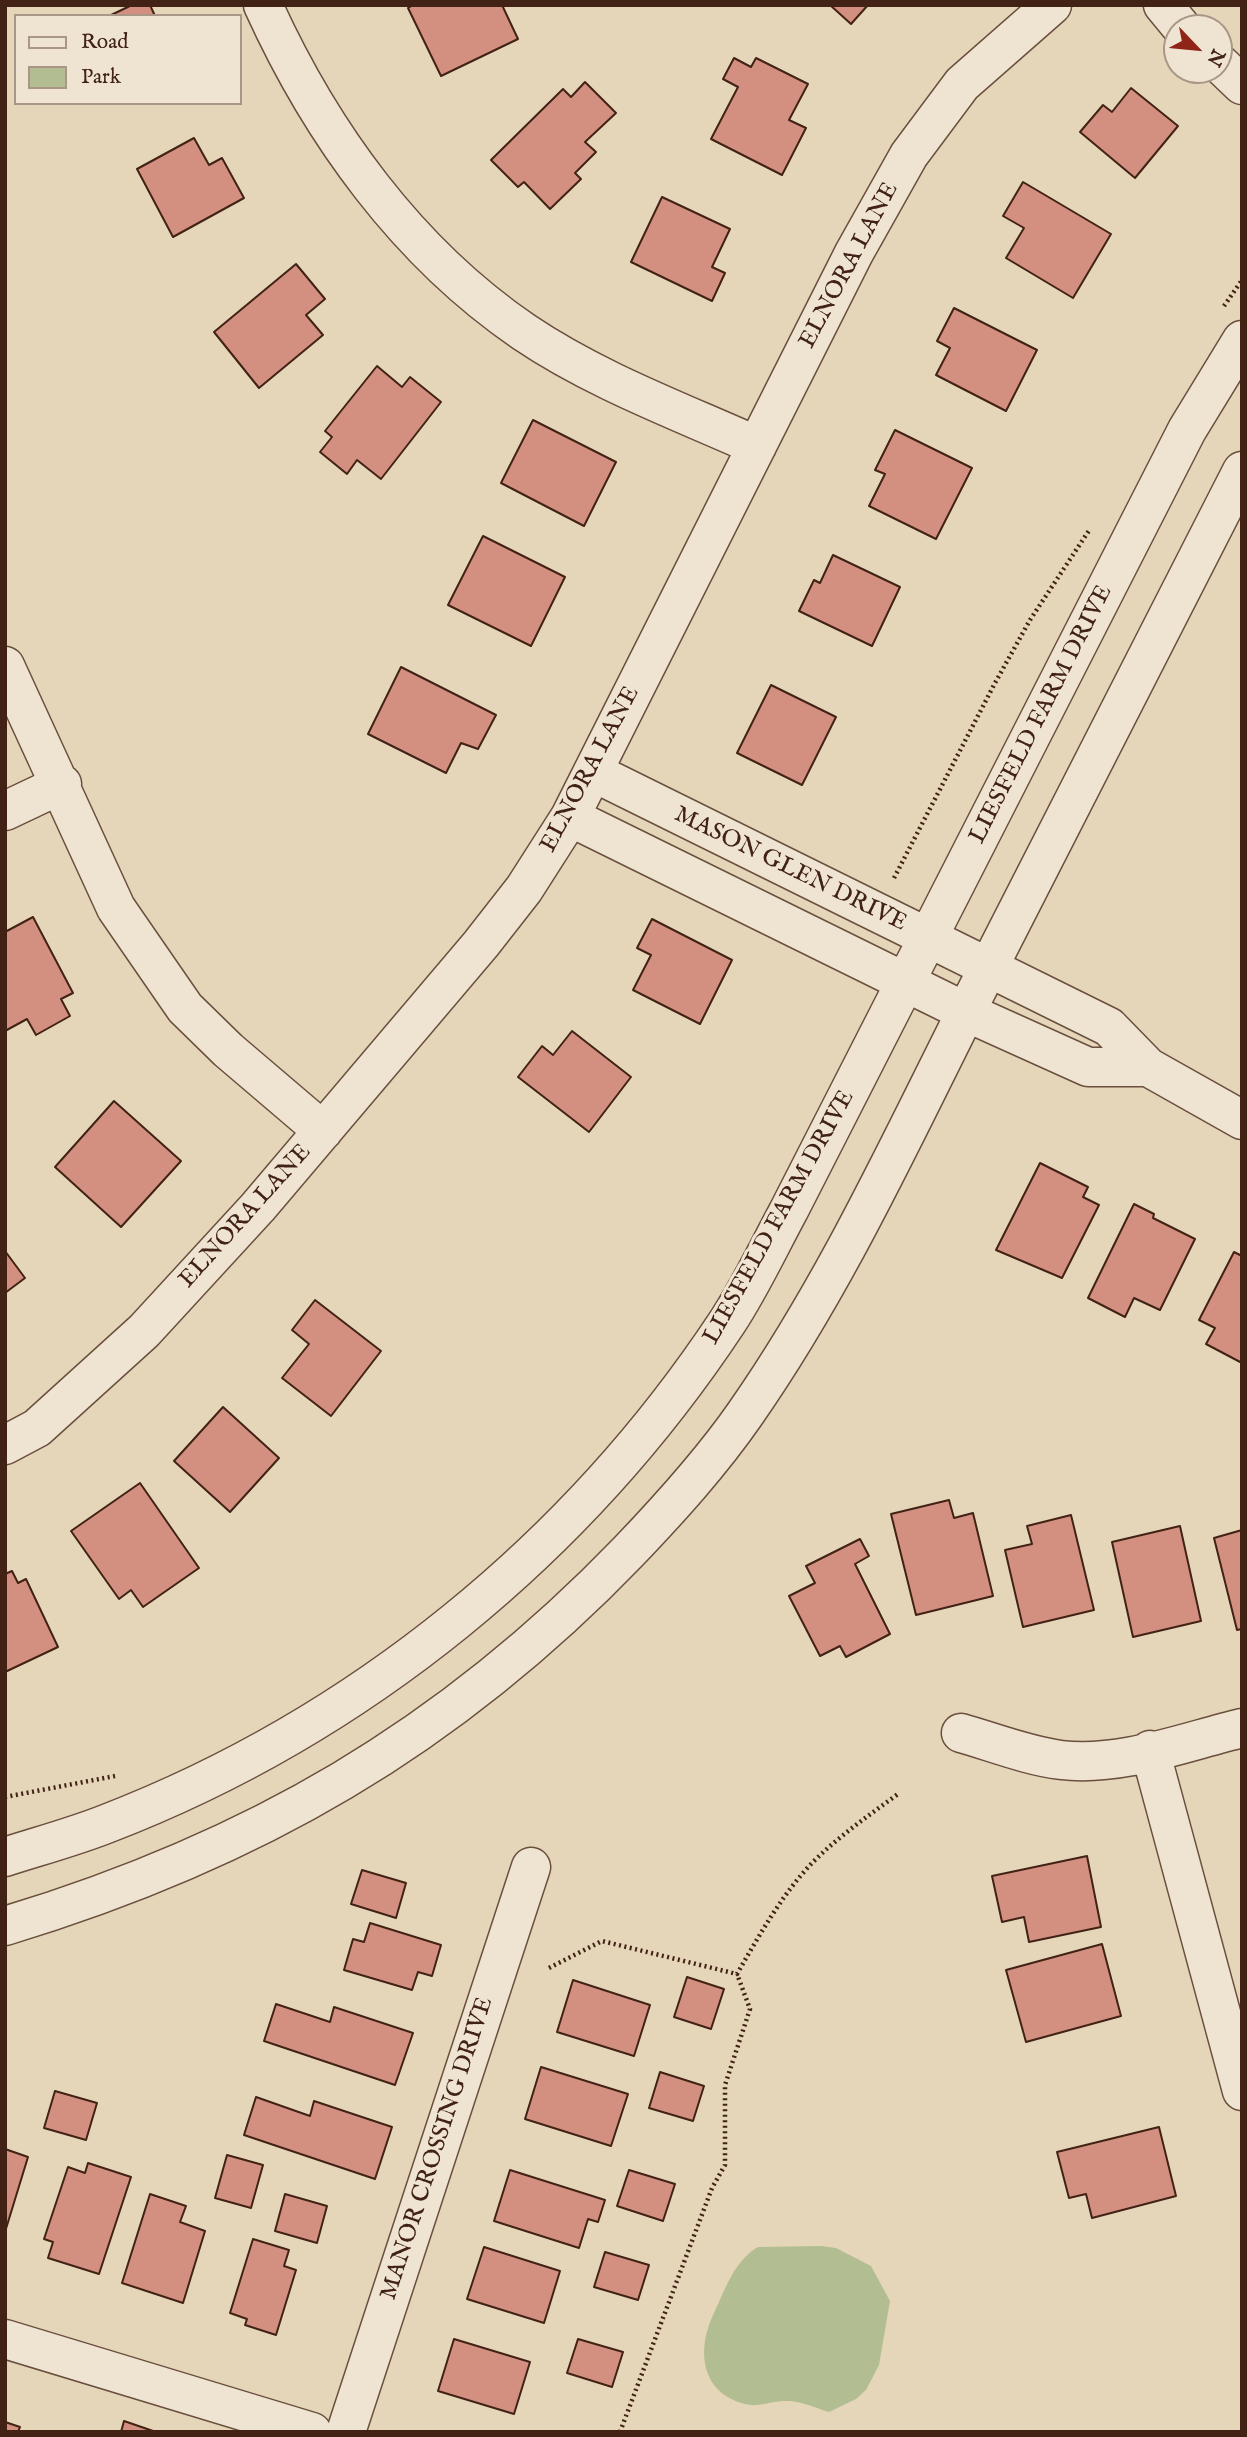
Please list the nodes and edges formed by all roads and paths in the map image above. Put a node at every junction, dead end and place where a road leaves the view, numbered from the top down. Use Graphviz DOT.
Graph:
graph roads {
  1 [pos="263,5"];
  2 [pos="1052,5"];
  3 [pos="1242,281"];
  4 [pos="1232,325"];
  5 [pos="757,446"];
  6 [pos="1242,471"];
  7 [pos="1097,519"];
  8 [pos="5,666"];
  9 [pos="593,772"];
  10 [pos="62,784"];
  11 [pos="5,811"];
  12 [pos="570,817"];
  13 [pos="885,917"];
  14 [pos="928,938"];
  15 [pos="988,969"];
  16 [pos="906,982"];
  17 [pos="966,1012"];
  18 [pos="1148,1066"];
  19 [pos="1242,1119"];
  20 [pos="323,1131"];
  21 [pos="5,1445"];
  22 [pos="1242,1728"];
  23 [pos="961,1733"];
  24 [pos="1150,1751"];
  25 [pos="123,1774"];
  26 [pos="898,1794"];
  27 [pos="5,1797"];
  28 [pos="5,1857"];
  29 [pos="531,1867"];
  30 [pos="5,1926"];
  31 [pos="549,1968"];
  32 [pos="737,1974"];
  33 [pos="1242,2091"];
  34 [pos="5,2339"];
  35 [pos="312,2432"];
  36 [pos="346,2432"];
  37 [pos="620,2432"];
  1 -- 5 [label="street"];
  2 -- 5 [label="street, ELNORA LANE"];
  3 -- 4 [label="path"];
  4 -- 14 [label="street, LIESFELD FARM DRIVE"];
  5 -- 9 [label="street, ELNORA LANE"];
  6 -- 15 [label="street"];
  7 -- 13 [label="path"];
  8 -- 10 [label="street"];
  9 -- 12 [label="street, ELNORA LANE"];
  9 -- 13 [label="street, MASON GLEN DRIVE"];
  10 -- 11 [label="street"];
  10 -- 20 [label="street"];
  12 -- 16 [label="street, MASON GLEN DRIVE"];
  12 -- 20 [label="street, ELNORA LANE"];
  13 -- 14 [label="street, MASON GLEN DRIVE"];
  14 -- 15 [label="street, MASON GLEN DRIVE"];
  14 -- 16 [label="street, LIESFELD FARM DRIVE"];
  15 -- 17 [label="street"];
  15 -- 18 [label="street, MASON GLEN DRIVE"];
  16 -- 17 [label="street, MASON GLEN DRIVE"];
  16 -- 28 [label="street, LIESFELD FARM DRIVE"];
  17 -- 18 [label="street, MASON GLEN DRIVE"];
  17 -- 30 [label="street"];
  18 -- 19 [label="street"];
  20 -- 21 [label="street, ELNORA LANE"];
  22 -- 24 [label="street"];
  23 -- 24 [label="street"];
  24 -- 33 [label="street"];
  25 -- 27 [label="path"];
  26 -- 32 [label="path"];
  29 -- 36 [label="street, MANOR CROSSING DRIVE"];
  31 -- 32 [label="path"];
  32 -- 37 [label="path"];
  34 -- 35 [label="street"];
}
